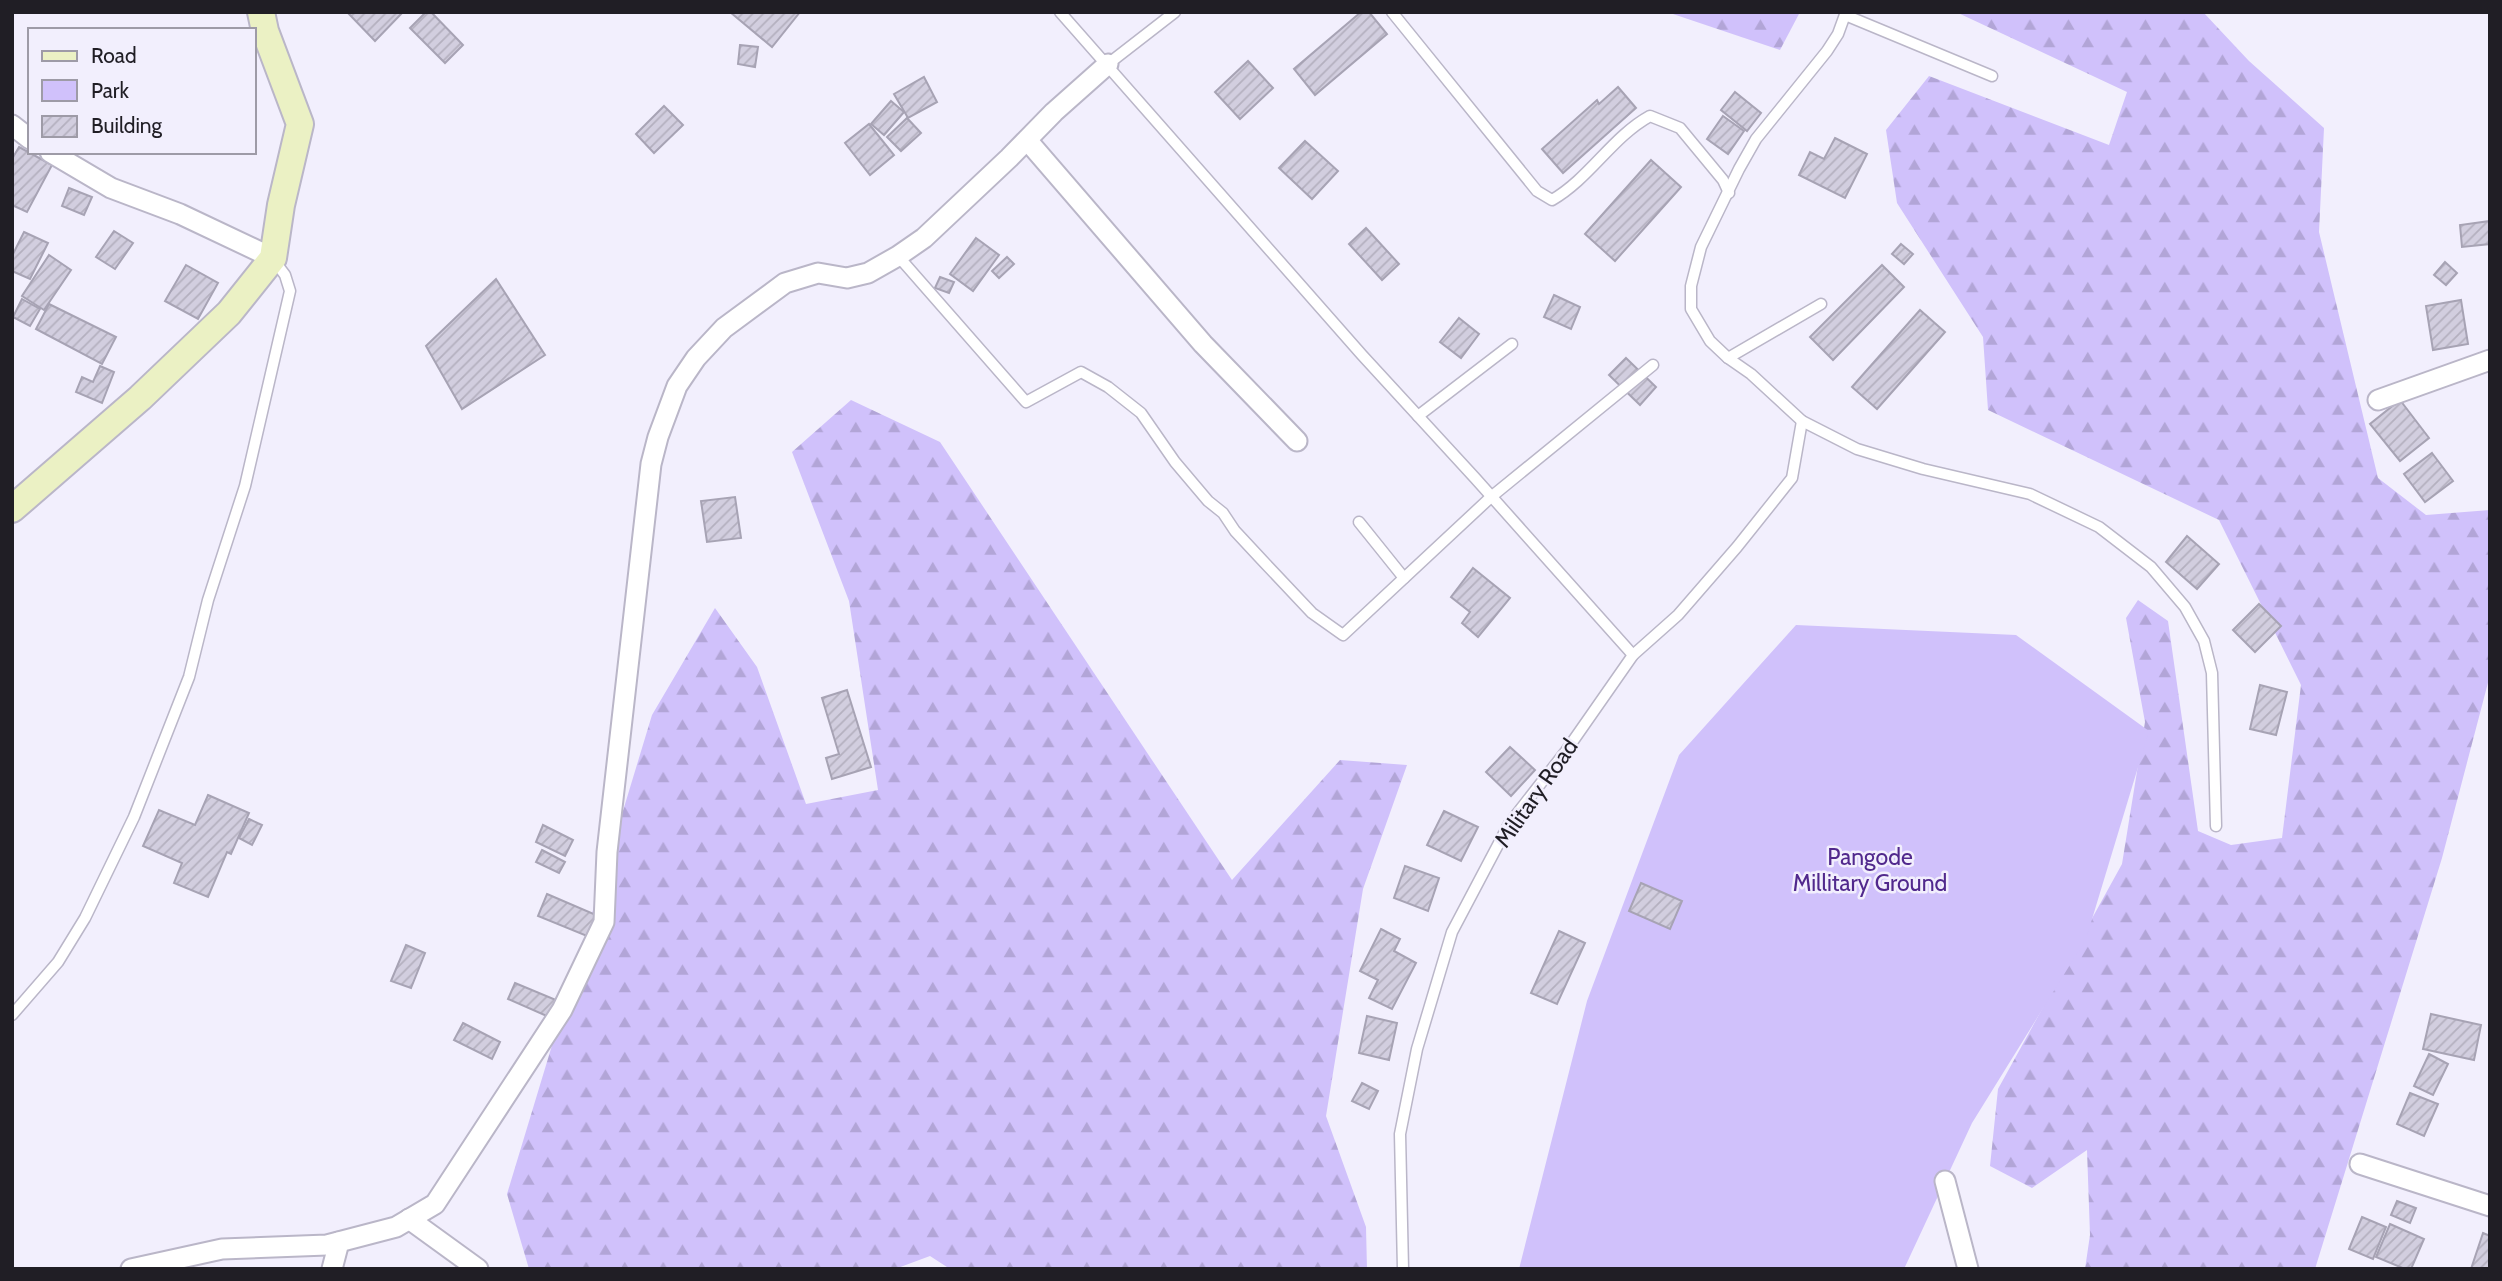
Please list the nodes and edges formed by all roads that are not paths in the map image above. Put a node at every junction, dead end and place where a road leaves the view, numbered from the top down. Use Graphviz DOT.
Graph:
graph roads {
  1 [pos="261,12"];
  2 [pos="1060,12"];
  3 [pos="1175,12"];
  4 [pos="1392,12"];
  5 [pos="1845,14"];
  6 [pos="1108,64"];
  7 [pos="1992,76"];
  8 [pos="12,125"];
  9 [pos="28,137"];
  10 [pos="1027,139"];
  11 [pos="53,154"];
  12 [pos="1729,193"];
  13 [pos="898,256"];
  14 [pos="273,258"];
  15 [pos="1821,304"];
  16 [pos="1512,344"];
  17 [pos="1728,358"];
  18 [pos="2490,360"];
  19 [pos="1653,365"];
  20 [pos="2378,400"];
  21 [pos="1418,416"];
  22 [pos="1802,421"];
  23 [pos="1297,441"];
  24 [pos="1491,496"];
  25 [pos="12,509"];
  26 [pos="1359,522"];
  27 [pos="1404,578"];
  28 [pos="1633,655"];
  29 [pos="2216,826"];
  30 [pos="12,1015"];
  31 [pos="2360,1164"];
  32 [pos="1945,1181"];
  33 [pos="2490,1206"];
  34 [pos="409,1219"];
  35 [pos="339,1242"];
  36 [pos="131,1269"];
  37 [pos="332,1269"];
  38 [pos="478,1269"];
  39 [pos="1403,1269"];
  40 [pos="1968,1269"];
  1 -- 14 [label="main road"];
  2 -- 6 [label="lane"];
  3 -- 6 [label="lane"];
  4 -- 12 [label="lane"];
  5 -- 7 [label="lane"];
  5 -- 12 [label="lane"];
  6 -- 10 [label="street"];
  6 -- 21 [label="lane"];
  8 -- 9 [label="street"];
  10 -- 13 [label="street"];
  10 -- 23 [label="street"];
  11 -- 14 [label="street"];
  12 -- 17 [label="lane"];
  13 -- 27 [label="lane"];
  13 -- 34 [label="street"];
  14 -- 25 [label="main road"];
  14 -- 30 [label="lane"];
  15 -- 17 [label="lane"];
  16 -- 21 [label="lane"];
  17 -- 22 [label="lane"];
  18 -- 20 [label="street"];
  19 -- 24 [label="lane"];
  21 -- 24 [label="lane"];
  22 -- 28 [label="lane, Military Road"];
  22 -- 29 [label="lane"];
  24 -- 27 [label="lane"];
  24 -- 28 [label="lane"];
  26 -- 27 [label="lane"];
  28 -- 39 [label="lane, Military Road"];
  31 -- 33 [label="street"];
  32 -- 40 [label="street"];
  34 -- 35 [label="street"];
  34 -- 38 [label="street"];
  35 -- 36 [label="street"];
  35 -- 37 [label="street"];
}
